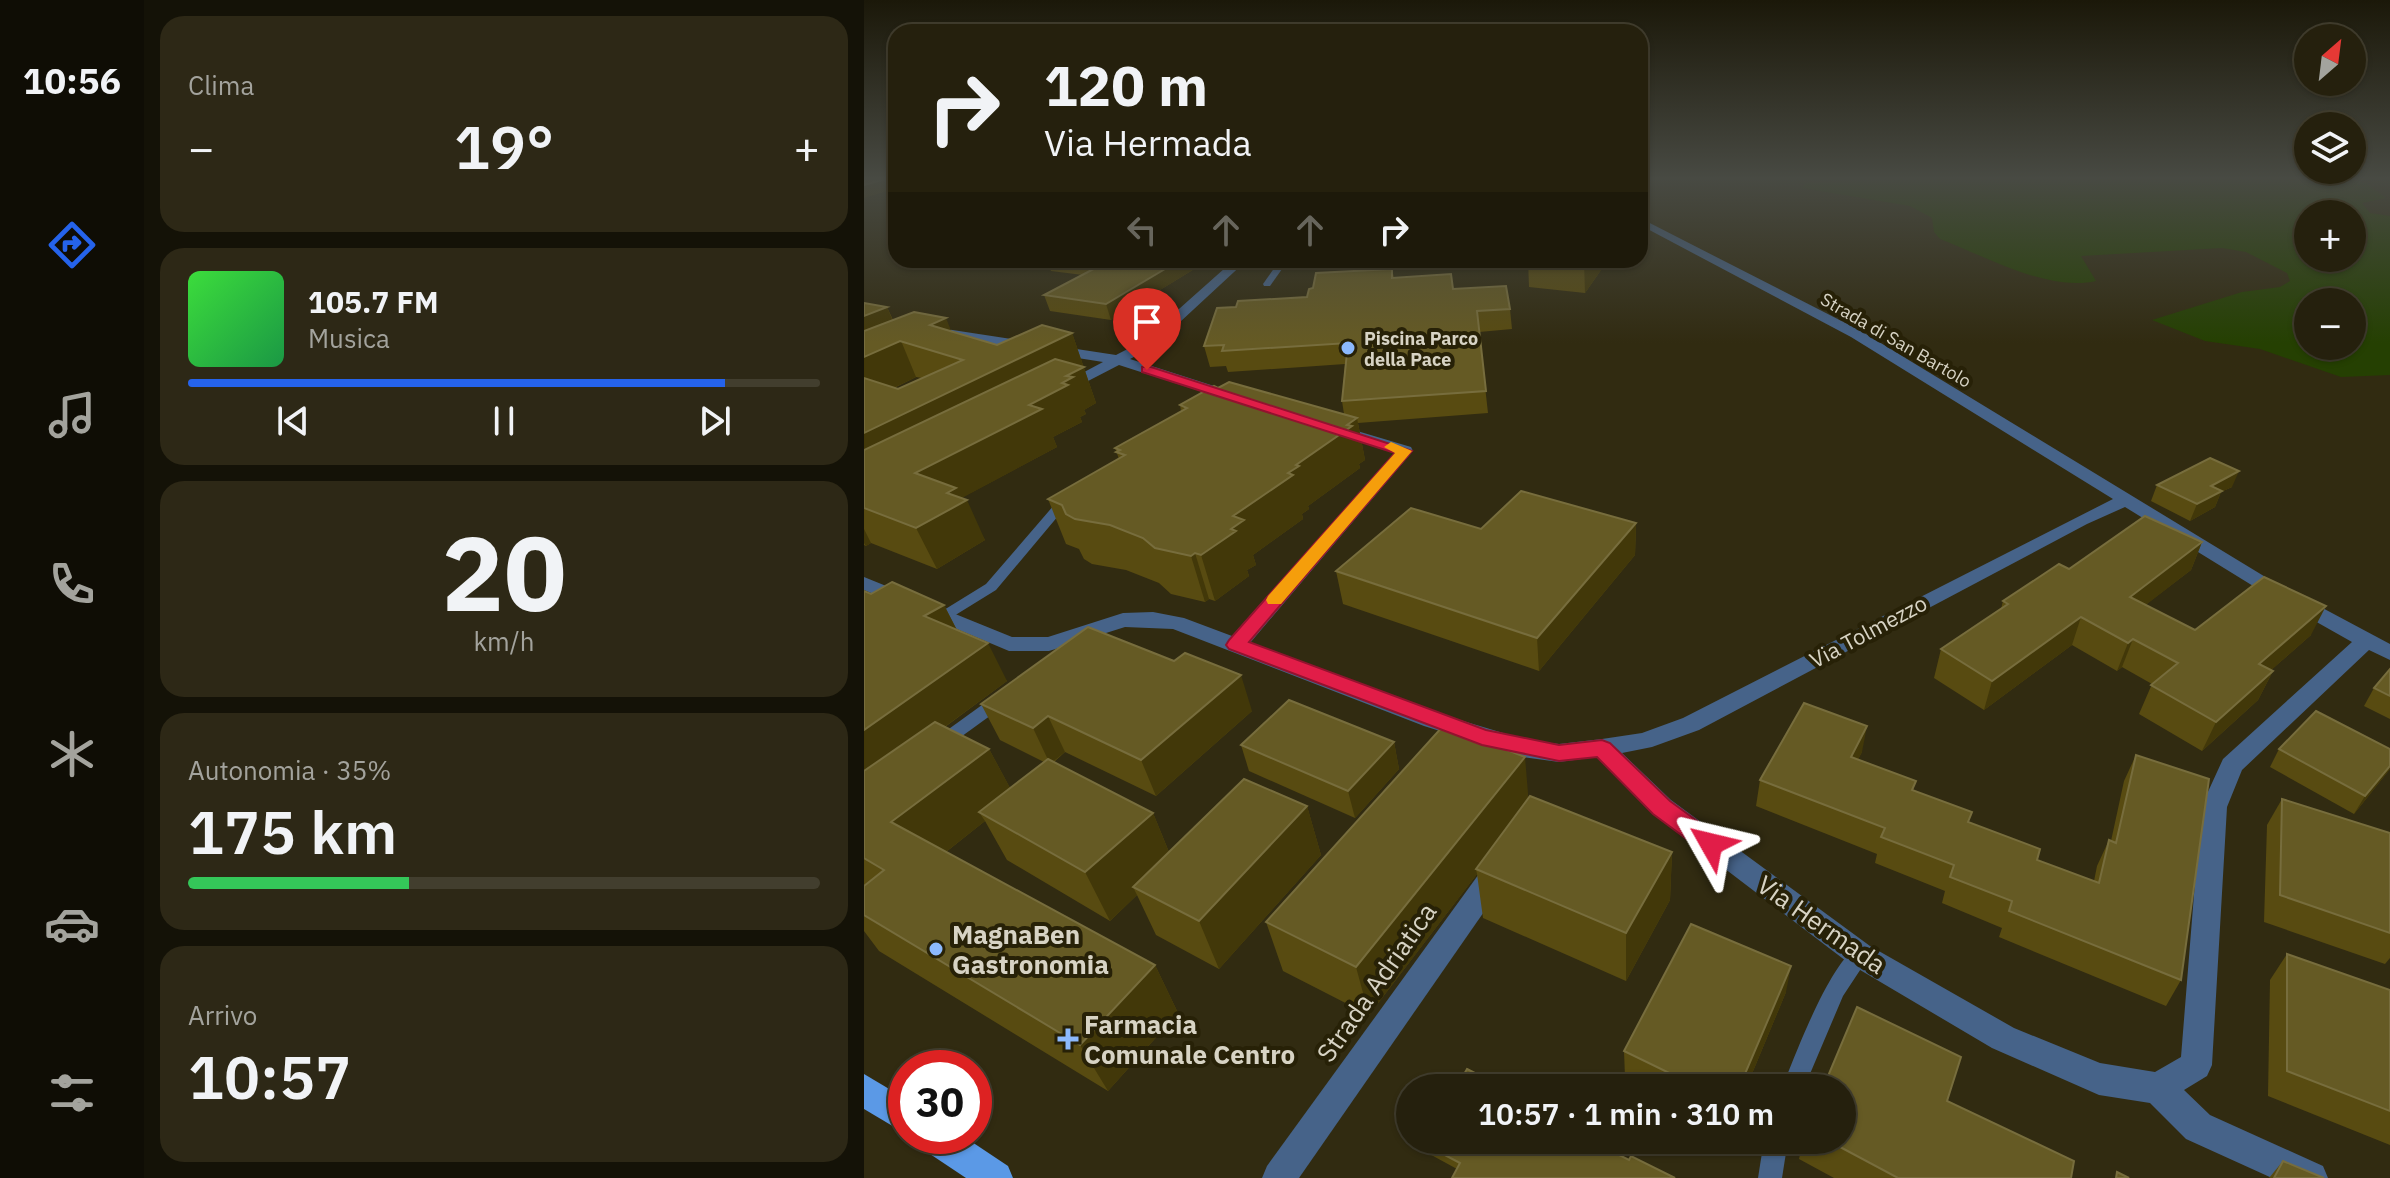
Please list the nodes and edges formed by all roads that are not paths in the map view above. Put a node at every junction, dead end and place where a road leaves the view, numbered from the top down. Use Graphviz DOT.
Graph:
graph roads {
  1 [pos="1663,233"];
  2 [pos="1232,268"];
  3 [pos="1279,268"];
  4 [pos="1267,284"];
  5 [pos="933,334"];
  6 [pos="1118,360"];
  7 [pos="1047,397"];
  8 [pos="1254,403"];
  9 [pos="1314,423"];
  10 [pos="2128,499"];
  11 [pos="1065,500"];
  12 [pos="864,583"];
  13 [pos="944,616"];
  14 [pos="1236,645"];
  15 [pos="2378,647"];
  16 [pos="1017,688"];
  17 [pos="1602,748"];
  18 [pos="928,753"];
  19 [pos="1511,850"];
  20 [pos="1860,955"];
  21 [pos="1799,1074"];
  22 [pos="2158,1088"];
  23 [pos="864,1090"];
  24 [pos="888,1106"];
  25 [pos="960,1154"];
  26 [pos="1774,1154"];
  27 [pos="996,1178"];
  28 [pos="1279,1178"];
  29 [pos="1770,1178"];
  30 [pos="2311,1178"];
  1 -- 10 [label="street, Strada di San Bartolo"];
  2 -- 6 [label="street"];
  3 -- 4 [label="lane"];
  5 -- 6 [label="street"];
  6 -- 7 [label="street"];
  6 -- 8 [label="street"];
  9 -- 14 [label="street"];
  10 -- 15 [label="street, Strada di San Bartolo"];
  10 -- 17 [label="street, Via Tolmezzo"];
  11 -- 13 [label="lane"];
  12 -- 13 [label="street"];
  13 -- 14 [label="street"];
  14 -- 17 [label="street"];
  15 -- 22 [label="street"];
  16 -- 18 [label="lane"];
  17 -- 20 [label="street, Via Hermada"];
  19 -- 28 [label="street, Strada Adriatica"];
  20 -- 21 [label="lane"];
  20 -- 22 [label="street, Via Hermada"];
  22 -- 30 [label="street"];
  23 -- 24 [label="main road"];
  25 -- 27 [label="main road"];
  26 -- 29 [label="lane"];
}
